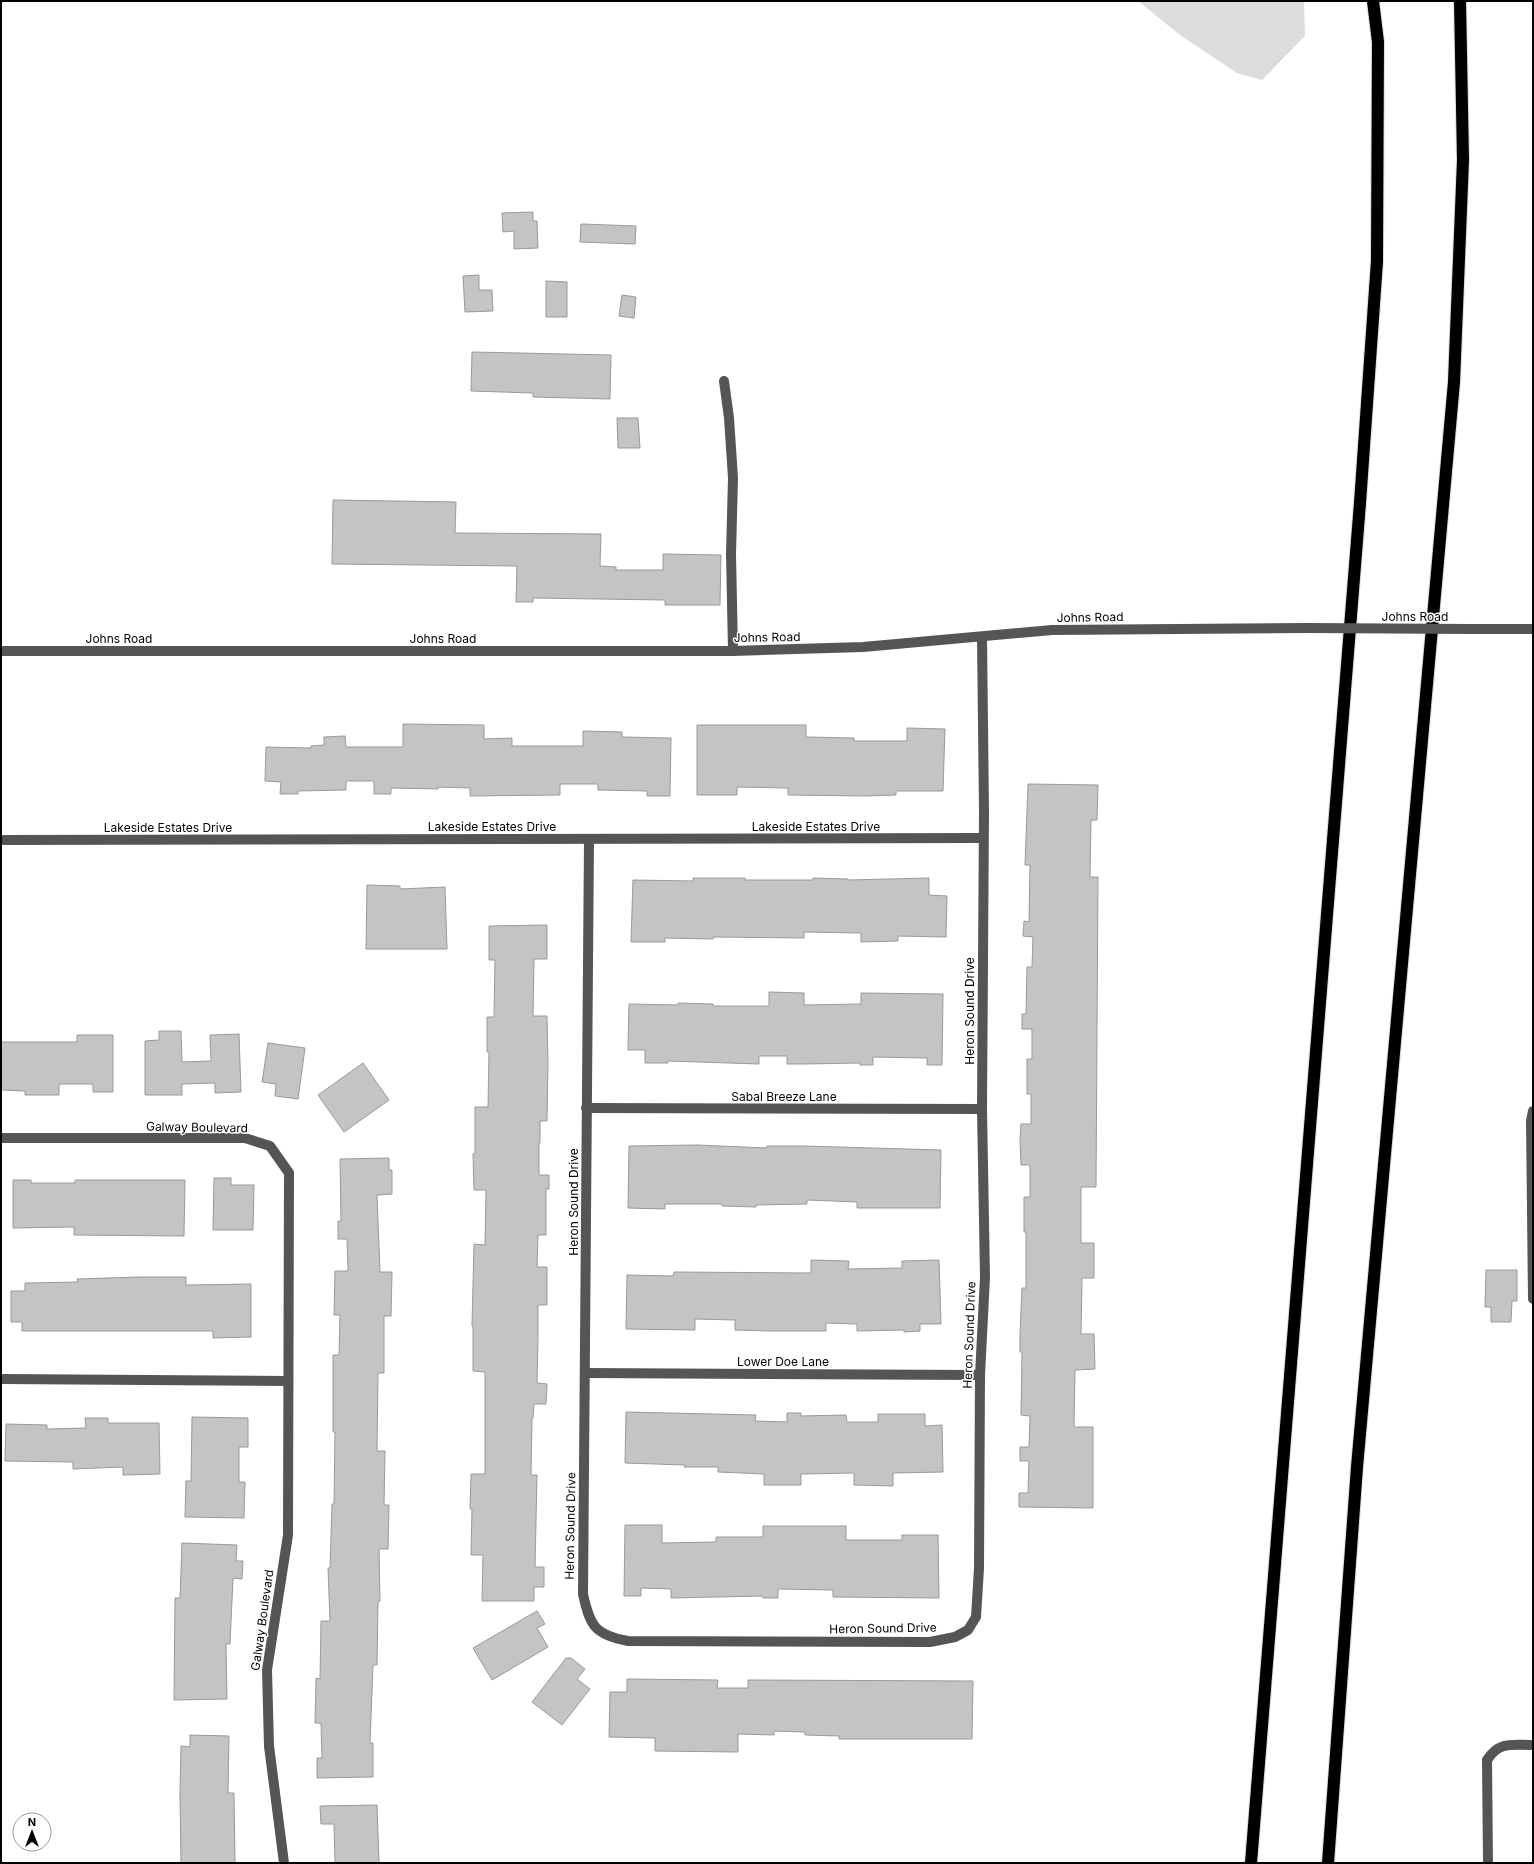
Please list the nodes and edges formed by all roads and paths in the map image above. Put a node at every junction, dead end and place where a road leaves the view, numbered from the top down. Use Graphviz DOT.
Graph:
graph roads {
  1 [pos="1373,1"];
  2 [pos="1460,1"];
  3 [pos="724,381"];
  4 [pos="1533,629"];
  5 [pos="982,637"];
  6 [pos="1,651"];
  7 [pos="733,651"];
  8 [pos="982,838"];
  9 [pos="589,839"];
  10 [pos="1,840"];
  11 [pos="586,1108"];
  12 [pos="982,1109"];
  13 [pos="1533,1111"];
  14 [pos="1,1138"];
  15 [pos="1533,1299"];
  16 [pos="585,1373"];
  17 [pos="980,1374"];
  18 [pos="1,1379"];
  19 [pos="288,1381"];
  20 [pos="1533,1745"];
  21 [pos="284,1863"];
  22 [pos="1250,1863"];
  23 [pos="1328,1863"];
  24 [pos="1488,1863"];
  1 -- 22 [label="highway"];
  2 -- 23 [label="highway"];
  3 -- 7 [label="street"];
  4 -- 5 [label="street, Johns Road, bridge"];
  5 -- 7 [label="street, Johns Road"];
  5 -- 8 [label="street, Heron Sound Drive"];
  6 -- 7 [label="street, Johns Road"];
  8 -- 9 [label="street, Lakeside Estates Drive"];
  8 -- 12 [label="street, Heron Sound Drive"];
  9 -- 10 [label="street, Lakeside Estates Drive"];
  9 -- 11 [label="street, Heron Sound Drive"];
  11 -- 12 [label="street, Sabal Breeze Lane"];
  11 -- 16 [label="street, Heron Sound Drive"];
  12 -- 17 [label="street, Heron Sound Drive"];
  13 -- 15 [label="street"];
  14 -- 19 [label="street, Galway Boulevard"];
  16 -- 17 [label="street, Lower Doe Lane"];
  16 -- 17 [label="street, Heron Sound Drive"];
  18 -- 19 [label="street"];
  19 -- 21 [label="street, Galway Boulevard"];
  20 -- 24 [label="street"];
}
